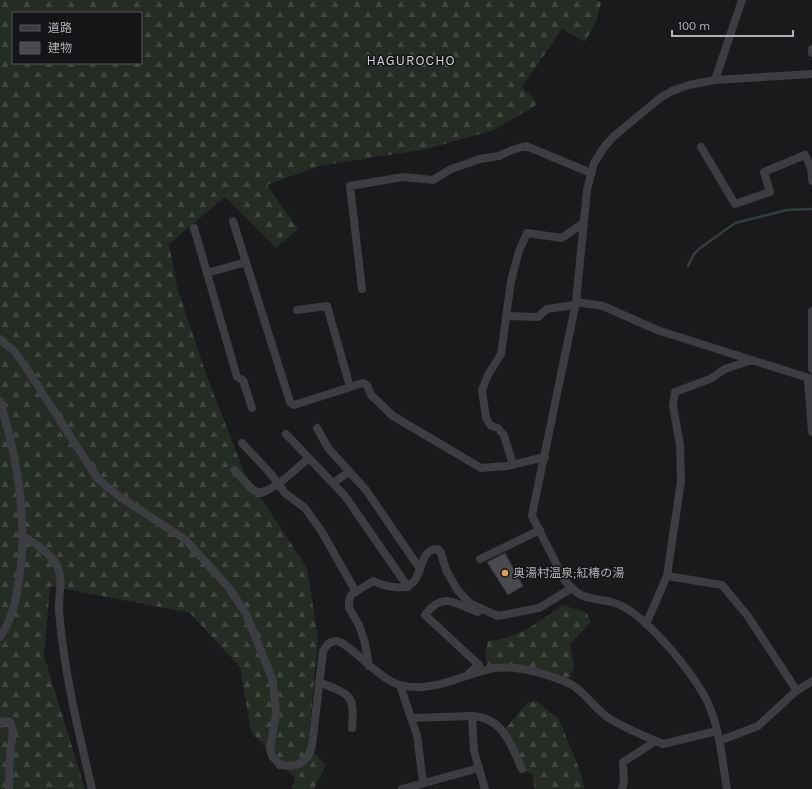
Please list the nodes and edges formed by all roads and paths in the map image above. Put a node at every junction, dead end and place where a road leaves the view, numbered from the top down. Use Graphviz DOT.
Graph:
graph roads {
  1 [pos="742,0"];
  2 [pos="812,49"];
  3 [pos="812,52"];
  4 [pos="812,74"];
  5 [pos="715,80"];
  6 [pos="701,147"];
  7 [pos="591,173"];
  8 [pos="812,181"];
  9 [pos="233,221"];
  10 [pos="583,223"];
  11 [pos="194,228"];
  12 [pos="246,262"];
  13 [pos="207,273"];
  14 [pos="362,289"];
  15 [pos="576,303"];
  16 [pos="297,310"];
  17 [pos="812,311"];
  18 [pos="506,316"];
  19 [pos="0,339"];
  20 [pos="752,360"];
  21 [pos="812,370"];
  22 [pos="810,379"];
  23 [pos="350,387"];
  24 [pos="0,401"];
  25 [pos="252,408"];
  26 [pos="317,428"];
  27 [pos="812,432"];
  28 [pos="286,434"];
  29 [pos="242,443"];
  30 [pos="545,457"];
  31 [pos="309,458"];
  32 [pos="513,465"];
  33 [pos="234,470"];
  34 [pos="349,472"];
  35 [pos="333,483"];
  36 [pos="279,485"];
  37 [pos="540,530"];
  38 [pos="23,536"];
  39 [pos="480,559"];
  40 [pos="420,569"];
  41 [pos="668,576"];
  42 [pos="408,587"];
  43 [pos="572,588"];
  44 [pos="356,592"];
  45 [pos="498,616"];
  46 [pos="646,624"];
  47 [pos="0,637"];
  48 [pos="369,666"];
  49 [pos="464,678"];
  50 [pos="812,681"];
  51 [pos="320,682"];
  52 [pos="400,685"];
  53 [pos="797,691"];
  54 [pos="472,716"];
  55 [pos="411,718"];
  56 [pos="0,725"];
  57 [pos="352,728"];
  58 [pos="717,731"];
  59 [pos="656,741"];
  60 [pos="720,741"];
  61 [pos="479,768"];
  62 [pos="522,769"];
  63 [pos="423,783"];
  64 [pos="9,789"];
  65 [pos="92,789"];
  66 [pos="402,789"];
  67 [pos="485,789"];
  68 [pos="622,789"];
  69 [pos="726,789"];
  1 -- 5 [label="street"];
  2 -- 3 [label="street"];
  4 -- 5 [label="street"];
  5 -- 7 [label="street"];
  6 -- 8 [label="street"];
  7 -- 10 [label="street"];
  7 -- 14 [label="street"];
  9 -- 12 [label="street"];
  10 -- 15 [label="street"];
  10 -- 18 [label="street"];
  11 -- 13 [label="street"];
  12 -- 13 [label="street"];
  12 -- 23 [label="street"];
  13 -- 25 [label="street"];
  15 -- 18 [label="street"];
  15 -- 20 [label="street"];
  15 -- 30 [label="street"];
  16 -- 23 [label="street"];
  17 -- 21 [label="street"];
  18 -- 32 [label="street"];
  19 -- 51 [label="street"];
  20 -- 22 [label="street"];
  20 -- 41 [label="street"];
  22 -- 27 [label="street"];
  23 -- 32 [label="street"];
  24 -- 38 [label="street"];
  26 -- 34 [label="street"];
  28 -- 31 [label="street"];
  29 -- 36 [label="street"];
  30 -- 32 [label="street"];
  30 -- 37 [label="street"];
  31 -- 35 [label="street"];
  31 -- 36 [label="street"];
  33 -- 36 [label="street"];
  34 -- 35 [label="street"];
  34 -- 40 [label="street"];
  35 -- 42 [label="street"];
  36 -- 44 [label="street"];
  37 -- 39 [label="street"];
  37 -- 43 [label="street"];
  38 -- 47 [label="street"];
  38 -- 65 [label="street"];
  40 -- 42 [label="street"];
  40 -- 45 [label="street"];
  41 -- 46 [label="street"];
  41 -- 53 [label="street"];
  42 -- 44 [label="street"];
  43 -- 45 [label="street"];
  43 -- 46 [label="street"];
  44 -- 48 [label="street"];
  45 -- 49 [label="street"];
  46 -- 58 [label="street"];
  48 -- 51 [label="street"];
  48 -- 52 [label="street"];
  49 -- 52 [label="street"];
  49 -- 59 [label="street"];
  50 -- 53 [label="street"];
  51 -- 57 [label="street"];
  52 -- 55 [label="street"];
  53 -- 60 [label="street"];
  54 -- 55 [label="street"];
  54 -- 61 [label="street"];
  54 -- 62 [label="street"];
  55 -- 63 [label="street"];
  56 -- 64 [label="street"];
  58 -- 59 [label="street"];
  58 -- 60 [label="street"];
  59 -- 68 [label="street"];
  60 -- 69 [label="street"];
  61 -- 63 [label="street"];
  61 -- 67 [label="street"];
  63 -- 66 [label="street"];
}
